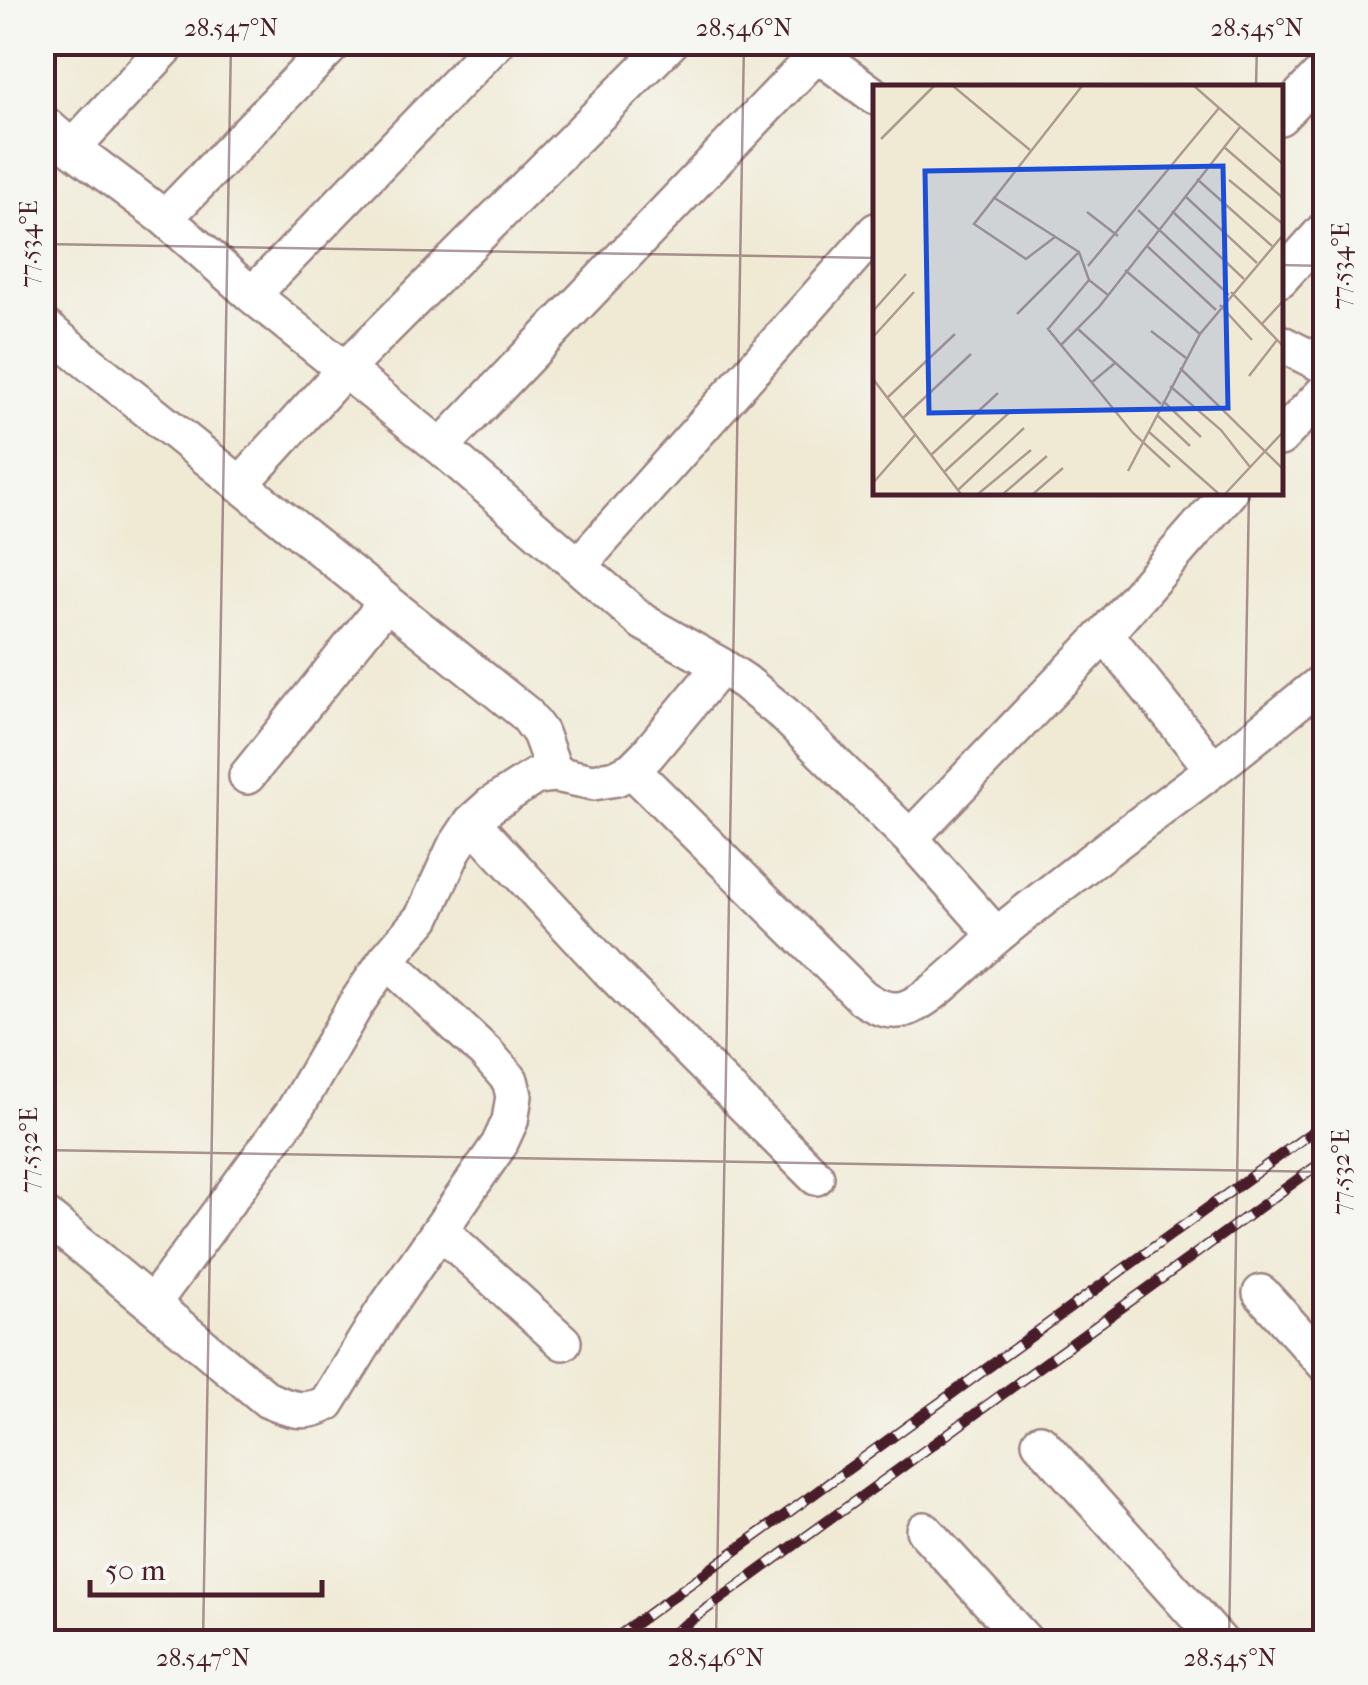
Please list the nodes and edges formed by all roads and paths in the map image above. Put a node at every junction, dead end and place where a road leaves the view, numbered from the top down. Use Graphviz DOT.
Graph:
graph roads {
  1 [pos="171,42"];
  2 [pos="335,42"];
  3 [pos="497,42"];
  4 [pos="671,42"];
  5 [pos="809,49"];
  6 [pos="1326,70"];
  7 [pos="873,95"];
  8 [pos="1283,115"];
  9 [pos="42,122"];
  10 [pos="72,148"];
  11 [pos="165,218"];
  12 [pos="1326,228"];
  13 [pos="873,234"];
  14 [pos="1283,276"];
  15 [pos="252,295"];
  16 [pos="42,325"];
  17 [pos="1283,345"];
  18 [pos="345,370"];
  19 [pos="1324,370"];
  20 [pos="1283,433"];
  21 [pos="442,447"];
  22 [pos="240,485"];
  23 [pos="1226,495"];
  24 [pos="580,565"];
  25 [pos="386,602"];
  26 [pos="1105,634"];
  27 [pos="721,666"];
  28 [pos="1326,679"];
  29 [pos="1213,769"];
  30 [pos="632,770"];
  31 [pos="555,774"];
  32 [pos="247,776"];
  33 [pos="472,822"];
  34 [pos="910,838"];
  35 [pos="996,936"];
  36 [pos="386,960"];
  37 [pos="816,1178"];
  38 [pos="42,1213"];
  39 [pos="440,1231"];
  40 [pos="1260,1293"];
  41 [pos="152,1304"];
  42 [pos="563,1342"];
  43 [pos="1326,1365"];
  44 [pos="1040,1442"];
  45 [pos="924,1530"];
  46 [pos="1026,1642"];
  47 [pos="1220,1642"];
  1 -- 10 [label="street"];
  2 -- 11 [label="street"];
  3 -- 15 [label="street"];
  4 -- 18 [label="street"];
  5 -- 7 [label="street"];
  5 -- 21 [label="street"];
  6 -- 8 [label="street"];
  9 -- 10 [label="street"];
  10 -- 11 [label="street"];
  11 -- 15 [label="street"];
  12 -- 14 [label="street"];
  13 -- 24 [label="street"];
  15 -- 18 [label="street"];
  16 -- 22 [label="street"];
  17 -- 19 [label="street"];
  18 -- 21 [label="street"];
  18 -- 22 [label="street"];
  19 -- 20 [label="street"];
  21 -- 24 [label="street"];
  22 -- 25 [label="street"];
  23 -- 26 [label="street"];
  24 -- 27 [label="street"];
  25 -- 31 [label="street"];
  25 -- 32 [label="street"];
  26 -- 29 [label="street"];
  26 -- 34 [label="street"];
  27 -- 30 [label="street"];
  27 -- 34 [label="street"];
  28 -- 29 [label="street"];
  29 -- 35 [label="street"];
  30 -- 31 [label="street"];
  30 -- 35 [label="street"];
  31 -- 33 [label="street"];
  33 -- 36 [label="street"];
  33 -- 37 [label="street"];
  34 -- 35 [label="street"];
  36 -- 39 [label="street"];
  36 -- 41 [label="street"];
  38 -- 41 [label="street"];
  39 -- 41 [label="street"];
  39 -- 42 [label="street"];
  40 -- 43 [label="street"];
  44 -- 47 [label="street"];
  45 -- 46 [label="street"];
}
